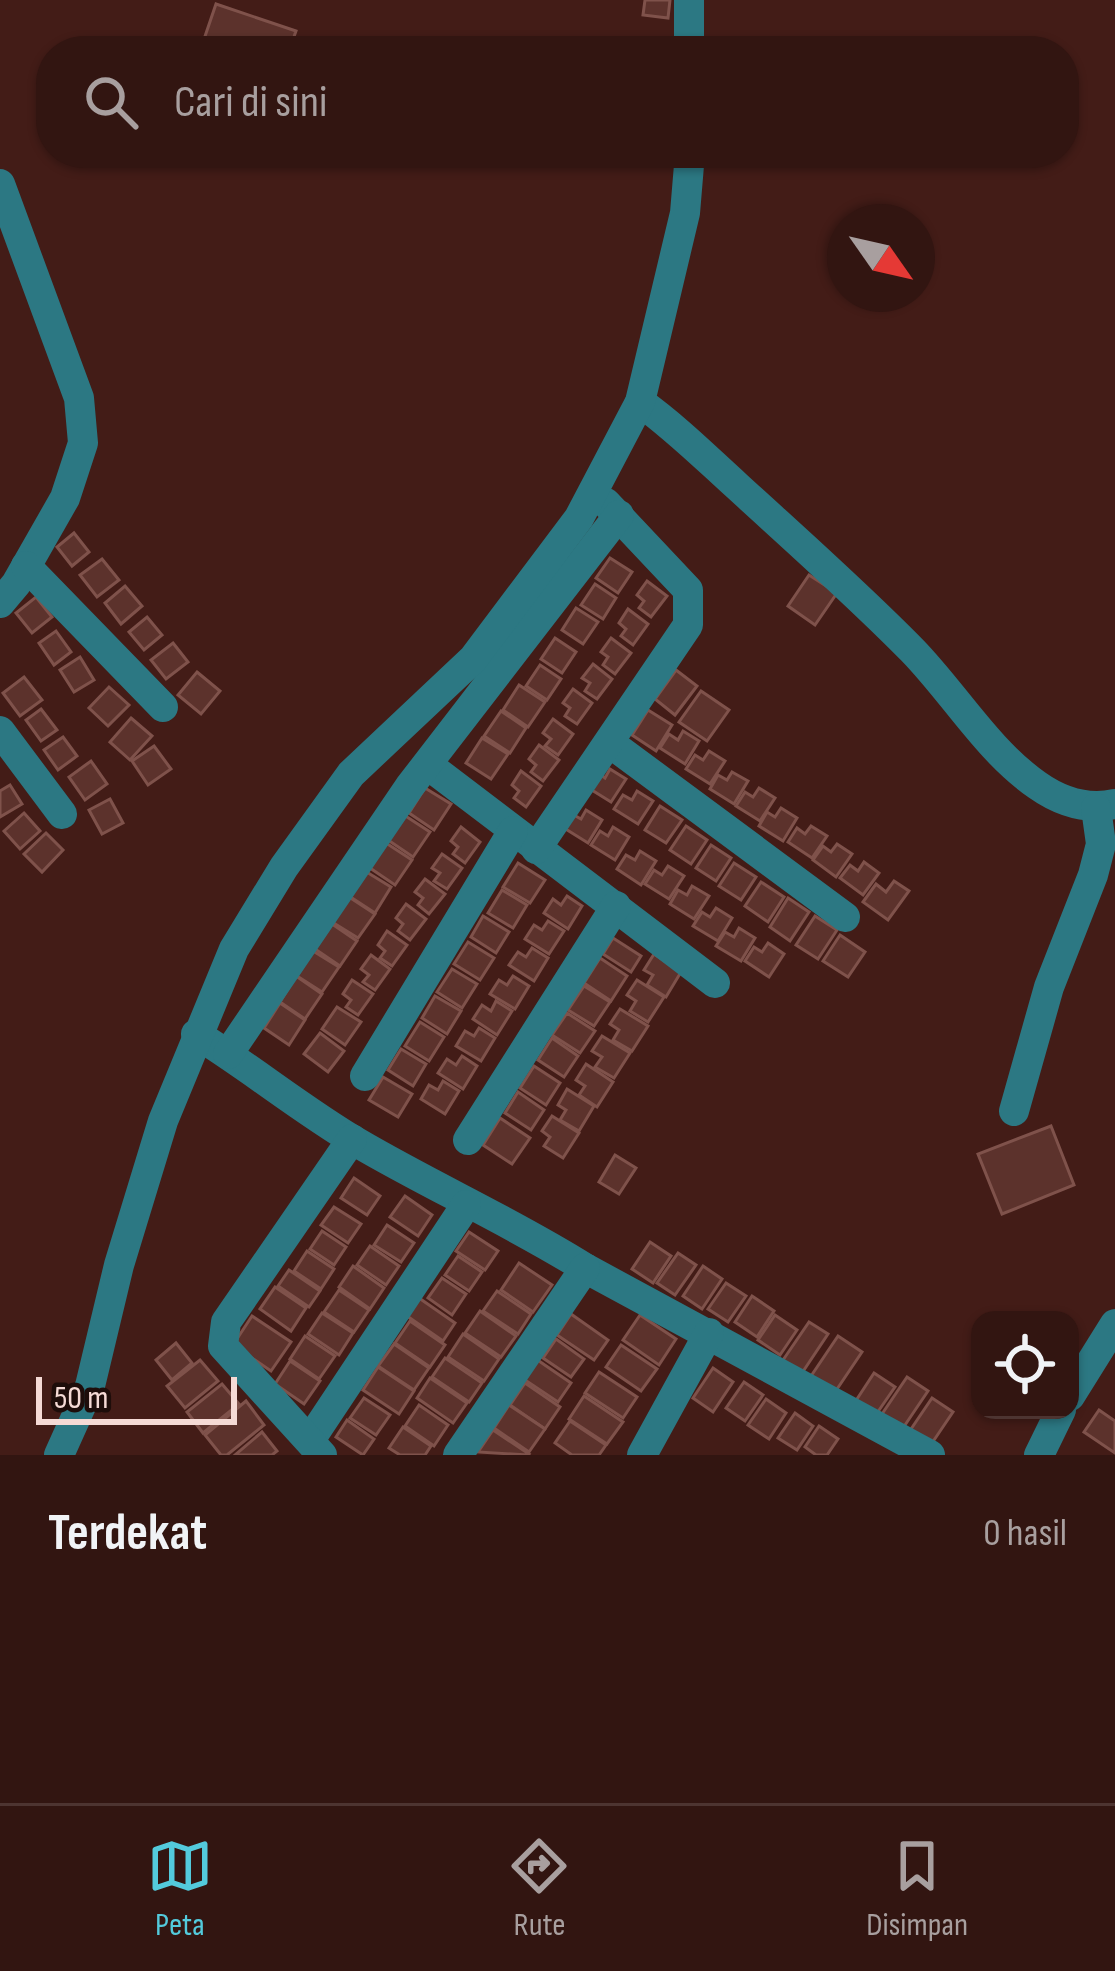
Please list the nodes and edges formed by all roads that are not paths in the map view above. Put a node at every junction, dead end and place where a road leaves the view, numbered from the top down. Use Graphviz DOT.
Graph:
graph roads {
  1 [pos="688,0"];
  2 [pos="689,36"];
  3 [pos="689,168"];
  4 [pos="0,184"];
  5 [pos="640,402"];
  6 [pos="593,491"];
  7 [pos="619,515"];
  8 [pos="26,566"];
  9 [pos="0,603"];
  10 [pos="163,707"];
  11 [pos="0,731"];
  12 [pos="610,743"];
  13 [pos="428,765"];
  14 [pos="1106,806"];
  15 [pos="62,814"];
  16 [pos="525,840"];
  17 [pos="616,906"];
  18 [pos="845,917"];
  19 [pos="715,982"];
  20 [pos="196,1034"];
  21 [pos="229,1054"];
  22 [pos="365,1076"];
  23 [pos="1014,1112"];
  24 [pos="352,1139"];
  25 [pos="468,1140"];
  26 [pos="466,1204"];
  27 [pos="585,1268"];
  28 [pos="1115,1324"];
  29 [pos="709,1333"];
  30 [pos="1079,1382"];
  31 [pos="1057,1419"];
  32 [pos="316,1448"];
  33 [pos="59,1455"];
  34 [pos="458,1455"];
  35 [pos="642,1455"];
  36 [pos="930,1455"];
  37 [pos="1039,1455"];
  1 -- 2 [label="street"];
  3 -- 5 [label="street"];
  4 -- 8 [label="street"];
  5 -- 6 [label="street"];
  5 -- 14 [label="street"];
  6 -- 7 [label="street"];
  6 -- 20 [label="street"];
  7 -- 12 [label="street"];
  7 -- 13 [label="street"];
  8 -- 9 [label="street"];
  8 -- 10 [label="street"];
  11 -- 15 [label="street"];
  12 -- 16 [label="street"];
  12 -- 18 [label="street"];
  13 -- 16 [label="street"];
  13 -- 21 [label="street"];
  14 -- 23 [label="street"];
  16 -- 17 [label="street"];
  16 -- 22 [label="street"];
  17 -- 19 [label="street"];
  17 -- 25 [label="street"];
  20 -- 21 [label="street"];
  20 -- 33 [label="street"];
  21 -- 24 [label="street"];
  24 -- 26 [label="street"];
  24 -- 32 [label="street"];
  26 -- 27 [label="street"];
  26 -- 32 [label="street"];
  27 -- 29 [label="street"];
  27 -- 34 [label="street"];
  28 -- 30 [label="street"];
  29 -- 35 [label="street"];
  29 -- 36 [label="street"];
  31 -- 37 [label="street"];
}
